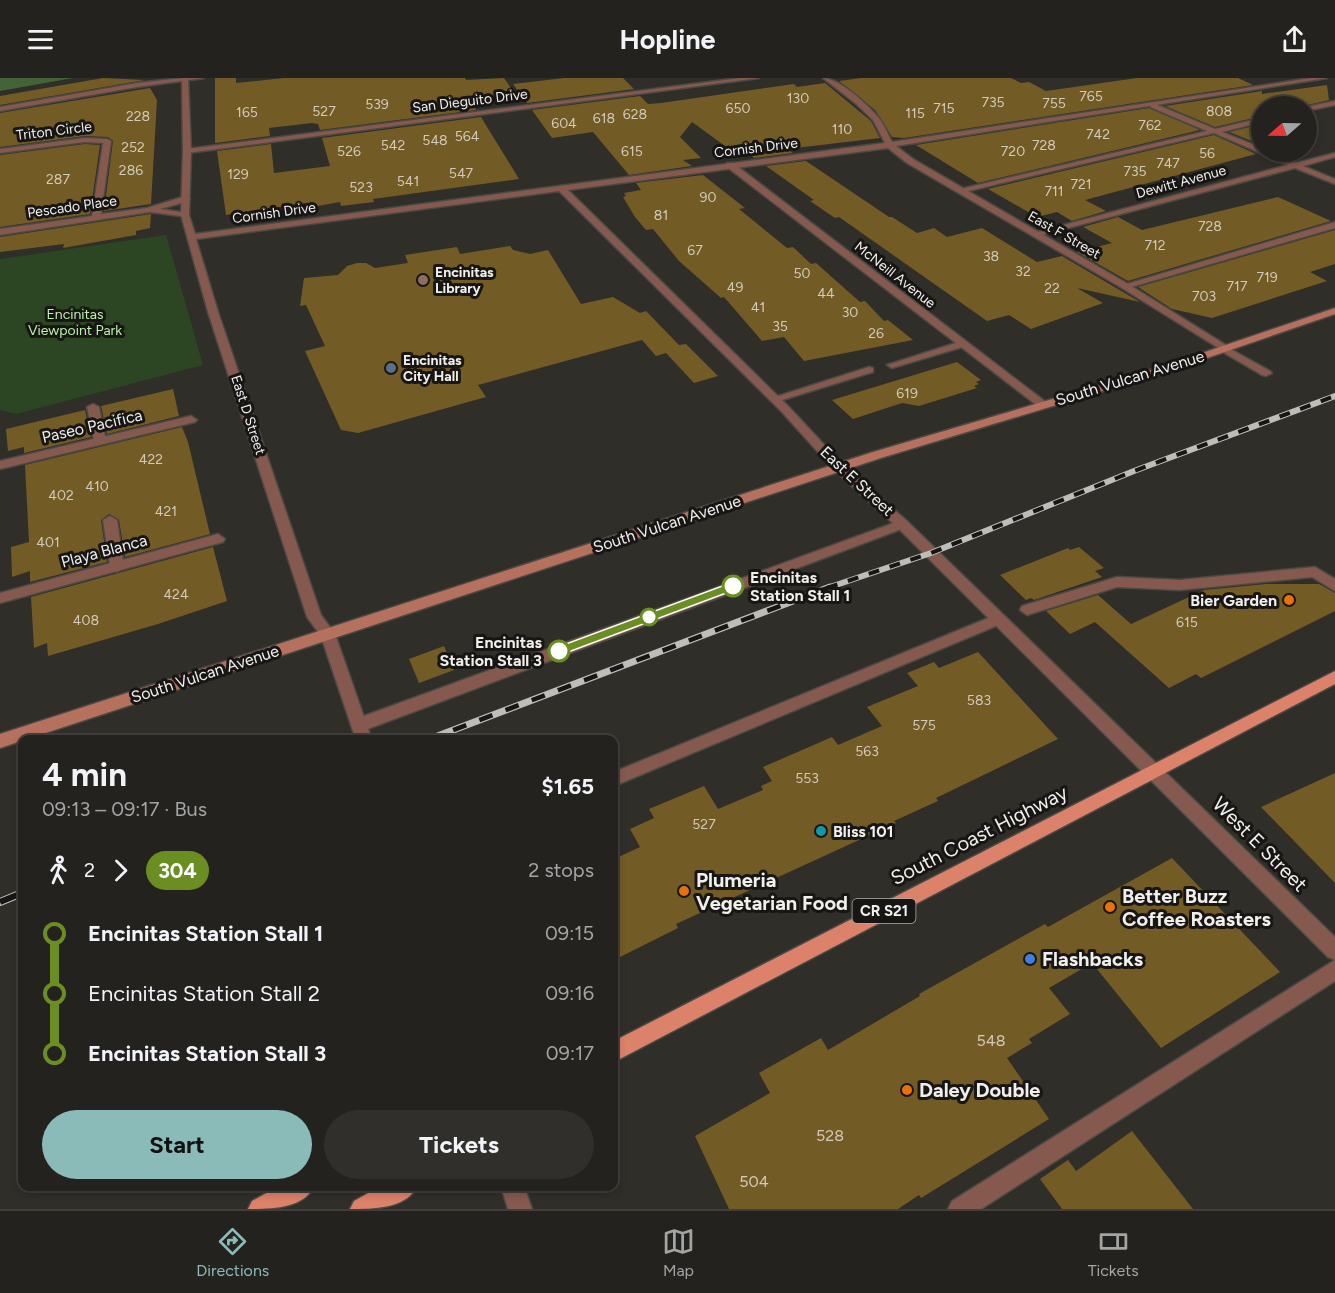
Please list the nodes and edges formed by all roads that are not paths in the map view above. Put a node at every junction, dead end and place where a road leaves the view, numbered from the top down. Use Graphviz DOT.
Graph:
graph roads {
  1 [pos="201,78"];
  2 [pos="756,78"];
  3 [pos="826,78"];
  4 [pos="1324,78"];
  5 [pos="185,79"];
  6 [pos="1335,103"];
  7 [pos="1154,105"];
  8 [pos="1317,107"];
  9 [pos="0,109"];
  10 [pos="1251,123"];
  11 [pos="1214,132"];
  12 [pos="890,145"];
  13 [pos="0,151"];
  14 [pos="187,151"];
  15 [pos="1335,155"];
  16 [pos="730,165"];
  17 [pos="1294,166"];
  18 [pos="1335,182"];
  19 [pos="562,189"];
  20 [pos="960,190"];
  21 [pos="186,199"];
  22 [pos="148,210"];
  23 [pos="185,215"];
  24 [pos="96,217"];
  25 [pos="1335,225"];
  26 [pos="0,232"];
  27 [pos="1035,234"];
  28 [pos="191,237"];
  29 [pos="1125,286"];
  30 [pos="1335,311"];
  31 [pos="962,344"];
  32 [pos="1225,349"];
  33 [pos="892,365"];
  34 [pos="869,370"];
  35 [pos="1266,373"];
  36 [pos="775,399"];
  37 [pos="1043,405"];
  38 [pos="93,407"];
  39 [pos="191,420"];
  40 [pos="100,441"];
  41 [pos="0,465"];
  42 [pos="838,468"];
  43 [pos="110,520"];
  44 [pos="902,524"];
  45 [pos="218,539"];
  46 [pos="117,567"];
  47 [pos="1335,586"];
  48 [pos="0,598"];
  49 [pos="1027,610"];
  50 [pos="998,619"];
  51 [pos="328,634"];
  52 [pos="1335,677"];
  53 [pos="361,732"];
  54 [pos="18,735"];
  55 [pos="18,735"];
  56 [pos="0,741"];
  57 [pos="1154,771"];
  58 [pos="618,777"];
  59 [pos="1335,950"];
  60 [pos="1335,970"];
  61 [pos="618,1050"];
  62 [pos="294,1191"];
  63 [pos="396,1191"];
  64 [pos="514,1191"];
  65 [pos="260,1209"];
  66 [pos="362,1209"];
  67 [pos="520,1209"];
  68 [pos="960,1209"];
  1 -- 5 [label="street"];
  2 -- 14 [label="street, San Dieguito Drive"];
  3 -- 12 [label="street"];
  4 -- 7 [label="street, Cornish Drive"];
  5 -- 9 [label="street"];
  5 -- 14 [label="street, East D Street"];
  6 -- 8 [label="street"];
  7 -- 11 [label="street"];
  7 -- 12 [label="street, Cornish Drive"];
  10 -- 11 [label="street"];
  11 -- 17 [label="street"];
  11 -- 20 [label="street"];
  12 -- 16 [label="street, Cornish Drive"];
  12 -- 20 [label="street, East F Street"];
  13 -- 24 [label="street, Triton Circle"];
  14 -- 21 [label="street, East D Street"];
  15 -- 17 [label="street, Dewitt Avenue"];
  16 -- 19 [label="street, Cornish Drive"];
  16 -- 31 [label="street, McNeill Avenue"];
  17 -- 18 [label="street"];
  17 -- 27 [label="street, Dewitt Avenue"];
  19 -- 28 [label="street, Cornish Drive"];
  19 -- 36 [label="street, East E Street"];
  20 -- 27 [label="street, East F Street"];
  21 -- 22 [label="street, Pescado Place"];
  21 -- 23 [label="street, East D Street"];
  22 -- 23 [label="street, Pescado Place"];
  22 -- 24 [label="street, Pescado Place"];
  23 -- 28 [label="street, East D Street"];
  24 -- 26 [label="street, Pescado Place"];
  25 -- 29 [label="street"];
  27 -- 29 [label="street, East F Street"];
  28 -- 51 [label="street, East D Street"];
  29 -- 32 [label="street, East F Street"];
  30 -- 32 [label="main road, South Vulcan Avenue"];
  31 -- 33 [label="street"];
  31 -- 37 [label="street, McNeill Avenue"];
  32 -- 35 [label="street, East F Street"];
  32 -- 37 [label="main road, South Vulcan Avenue"];
  34 -- 36 [label="street"];
  36 -- 42 [label="street, East E Street"];
  37 -- 42 [label="main road, South Vulcan Avenue"];
  38 -- 40 [label="street"];
  39 -- 40 [label="street, Paseo Pacifica"];
  40 -- 41 [label="street, Paseo Pacifica"];
  42 -- 44 [label="street, East E Street"];
  42 -- 51 [label="main road, South Vulcan Avenue"];
  43 -- 46 [label="street"];
  44 -- 50 [label="street, East E Street"];
  44 -- 53 [label="street"];
  45 -- 46 [label="street, Playa Blanca"];
  46 -- 48 [label="street, Playa Blanca"];
  47 -- 49 [label="street"];
  50 -- 57 [label="street, East E Street"];
  50 -- 58 [label="street"];
  51 -- 53 [label="street, East D Street"];
  51 -- 55 [label="main road, South Vulcan Avenue"];
  52 -- 57 [label="main road, South Coast Highway / CR S21"];
  54 -- 56 [label="main road, South Vulcan Avenue"];
  57 -- 59 [label="street, West E Street"];
  57 -- 61 [label="main road, South Coast Highway / CR S21"];
  60 -- 68 [label="street"];
  62 -- 65 [label="main road"];
  63 -- 66 [label="main road"];
  64 -- 67 [label="street"];
}
